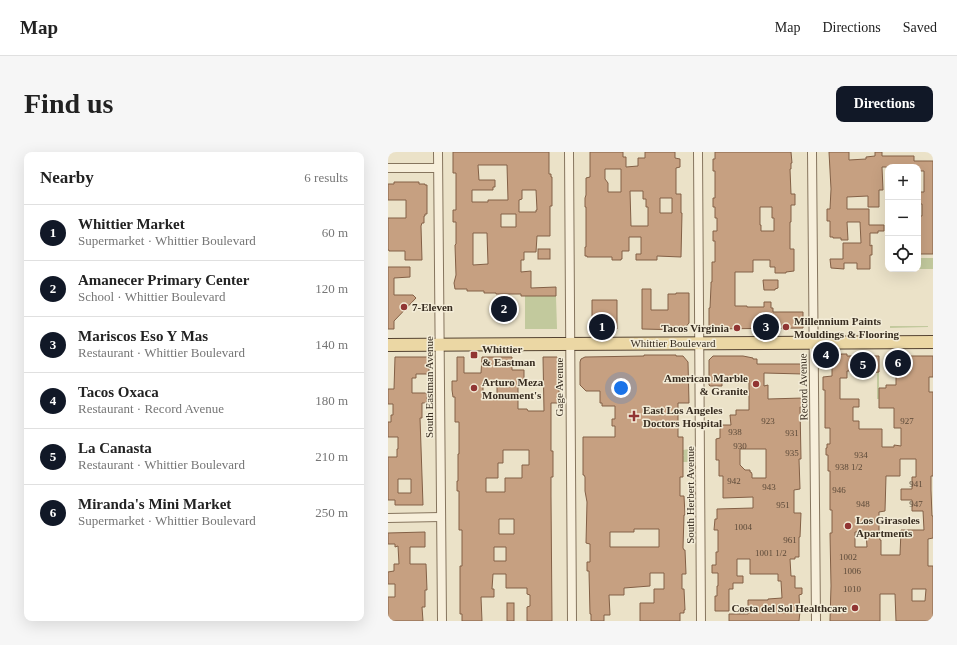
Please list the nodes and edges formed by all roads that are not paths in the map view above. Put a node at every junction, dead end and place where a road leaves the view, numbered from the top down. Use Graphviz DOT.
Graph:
graph roads {
  1 [pos="438,152"];
  2 [pos="569,152"];
  3 [pos="698,152"];
  4 [pos="812,152"];
  5 [pos="388,168"];
  6 [pos="438,168"];
  7 [pos="933,342"];
  8 [pos="700,343"];
  9 [pos="814,343"];
  10 [pos="440,344"];
  11 [pos="570,344"];
  12 [pos="388,345"];
  13 [pos="441,517"];
  14 [pos="388,518"];
  15 [pos="442,621"];
  16 [pos="572,621"];
  17 [pos="701,621"];
  18 [pos="816,621"];
  1 -- 6 [label="street, South Eastman Avenue"];
  2 -- 11 [label="street, Gage Avenue"];
  3 -- 8 [label="street, South Herbert Avenue"];
  4 -- 9 [label="street, Record Avenue"];
  5 -- 6 [label="street"];
  6 -- 10 [label="street, South Eastman Avenue"];
  7 -- 9 [label="main road, Whittier Boulevard"];
  8 -- 9 [label="main road, Whittier Boulevard"];
  8 -- 11 [label="main road, Whittier Boulevard"];
  8 -- 17 [label="street, South Herbert Avenue"];
  9 -- 18 [label="street, Record Avenue"];
  10 -- 11 [label="main road, Whittier Boulevard"];
  10 -- 12 [label="main road, Whittier Boulevard"];
  10 -- 13 [label="street, South Eastman Avenue"];
  11 -- 16 [label="street, Gage Avenue"];
  13 -- 14 [label="street"];
  13 -- 15 [label="street, South Eastman Avenue"];
}
